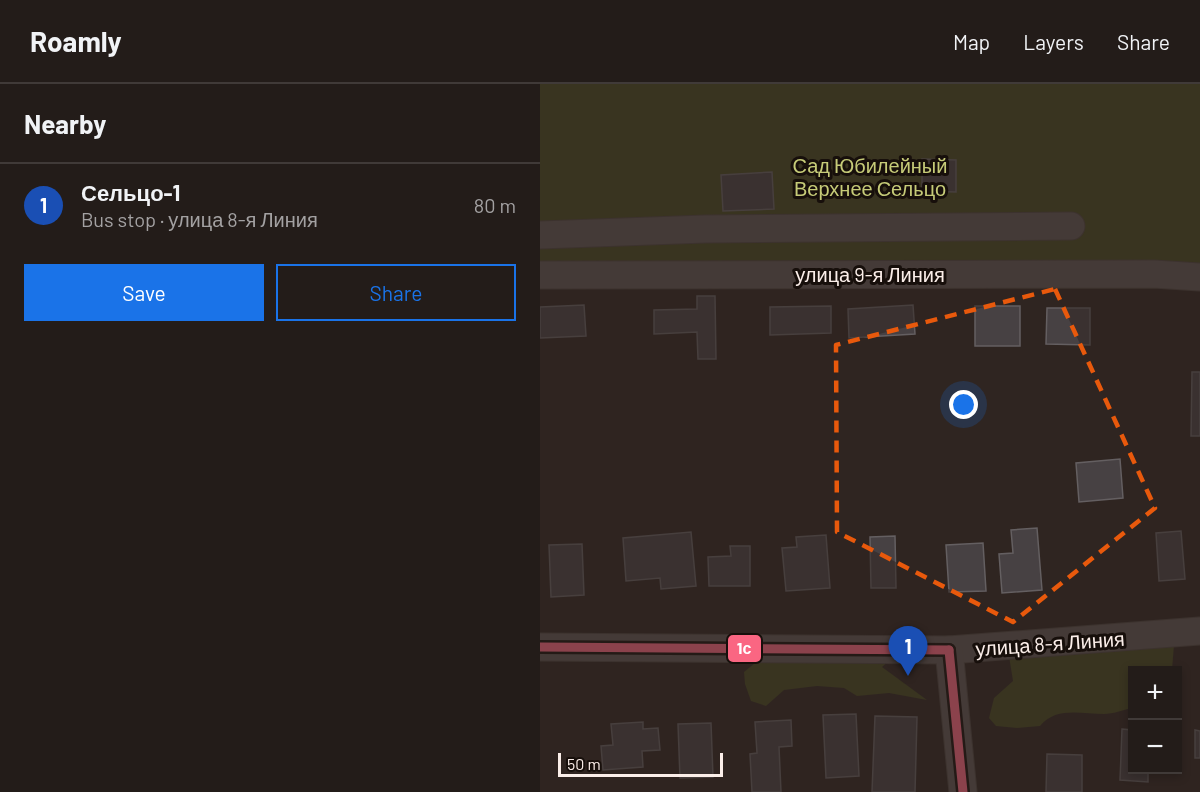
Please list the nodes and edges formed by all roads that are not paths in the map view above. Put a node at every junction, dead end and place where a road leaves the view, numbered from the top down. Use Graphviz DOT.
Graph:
graph roads {
  1 [pos="1071,226"];
  2 [pos="540,235"];
  3 [pos="540,275"];
  4 [pos="1200,277"];
  5 [pos="1200,631"];
  6 [pos="540,647"];
  7 [pos="949,650"];
  8 [pos="963,792"];
  1 -- 2 [label="street"];
  3 -- 4 [label="street, улица 9-я Линия"];
  5 -- 7 [label="street, улица 8-я Линия"];
  6 -- 7 [label="street, улица 8-я Линия"];
  7 -- 8 [label="street"];
}
